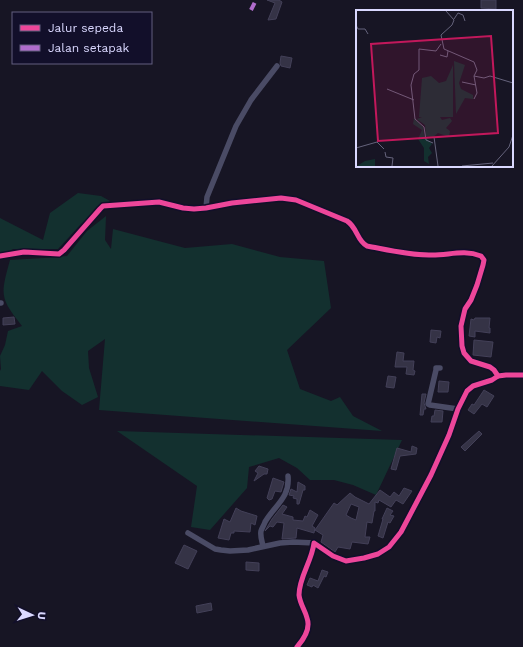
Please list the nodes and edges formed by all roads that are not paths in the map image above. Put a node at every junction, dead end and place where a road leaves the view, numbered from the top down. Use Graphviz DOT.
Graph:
graph roads {
  1 [pos="277,66"];
  2 [pos="206,208"];
  3 [pos="0,256"];
  4 [pos="440,368"];
  5 [pos="523,375"];
  6 [pos="498,376"];
  7 [pos="458,409"];
  8 [pos="288,476"];
  9 [pos="188,533"];
  10 [pos="314,544"];
  11 [pos="263,546"];
  12 [pos="297,647"];
  1 -- 2 [label="street"];
  2 -- 3 [label="street"];
  2 -- 6 [label="street"];
  4 -- 7 [label="street"];
  5 -- 6 [label="street"];
  6 -- 7 [label="street"];
  7 -- 10 [label="street"];
  8 -- 11 [label="street"];
  9 -- 11 [label="street"];
  10 -- 11 [label="street"];
  10 -- 12 [label="street"];
}
